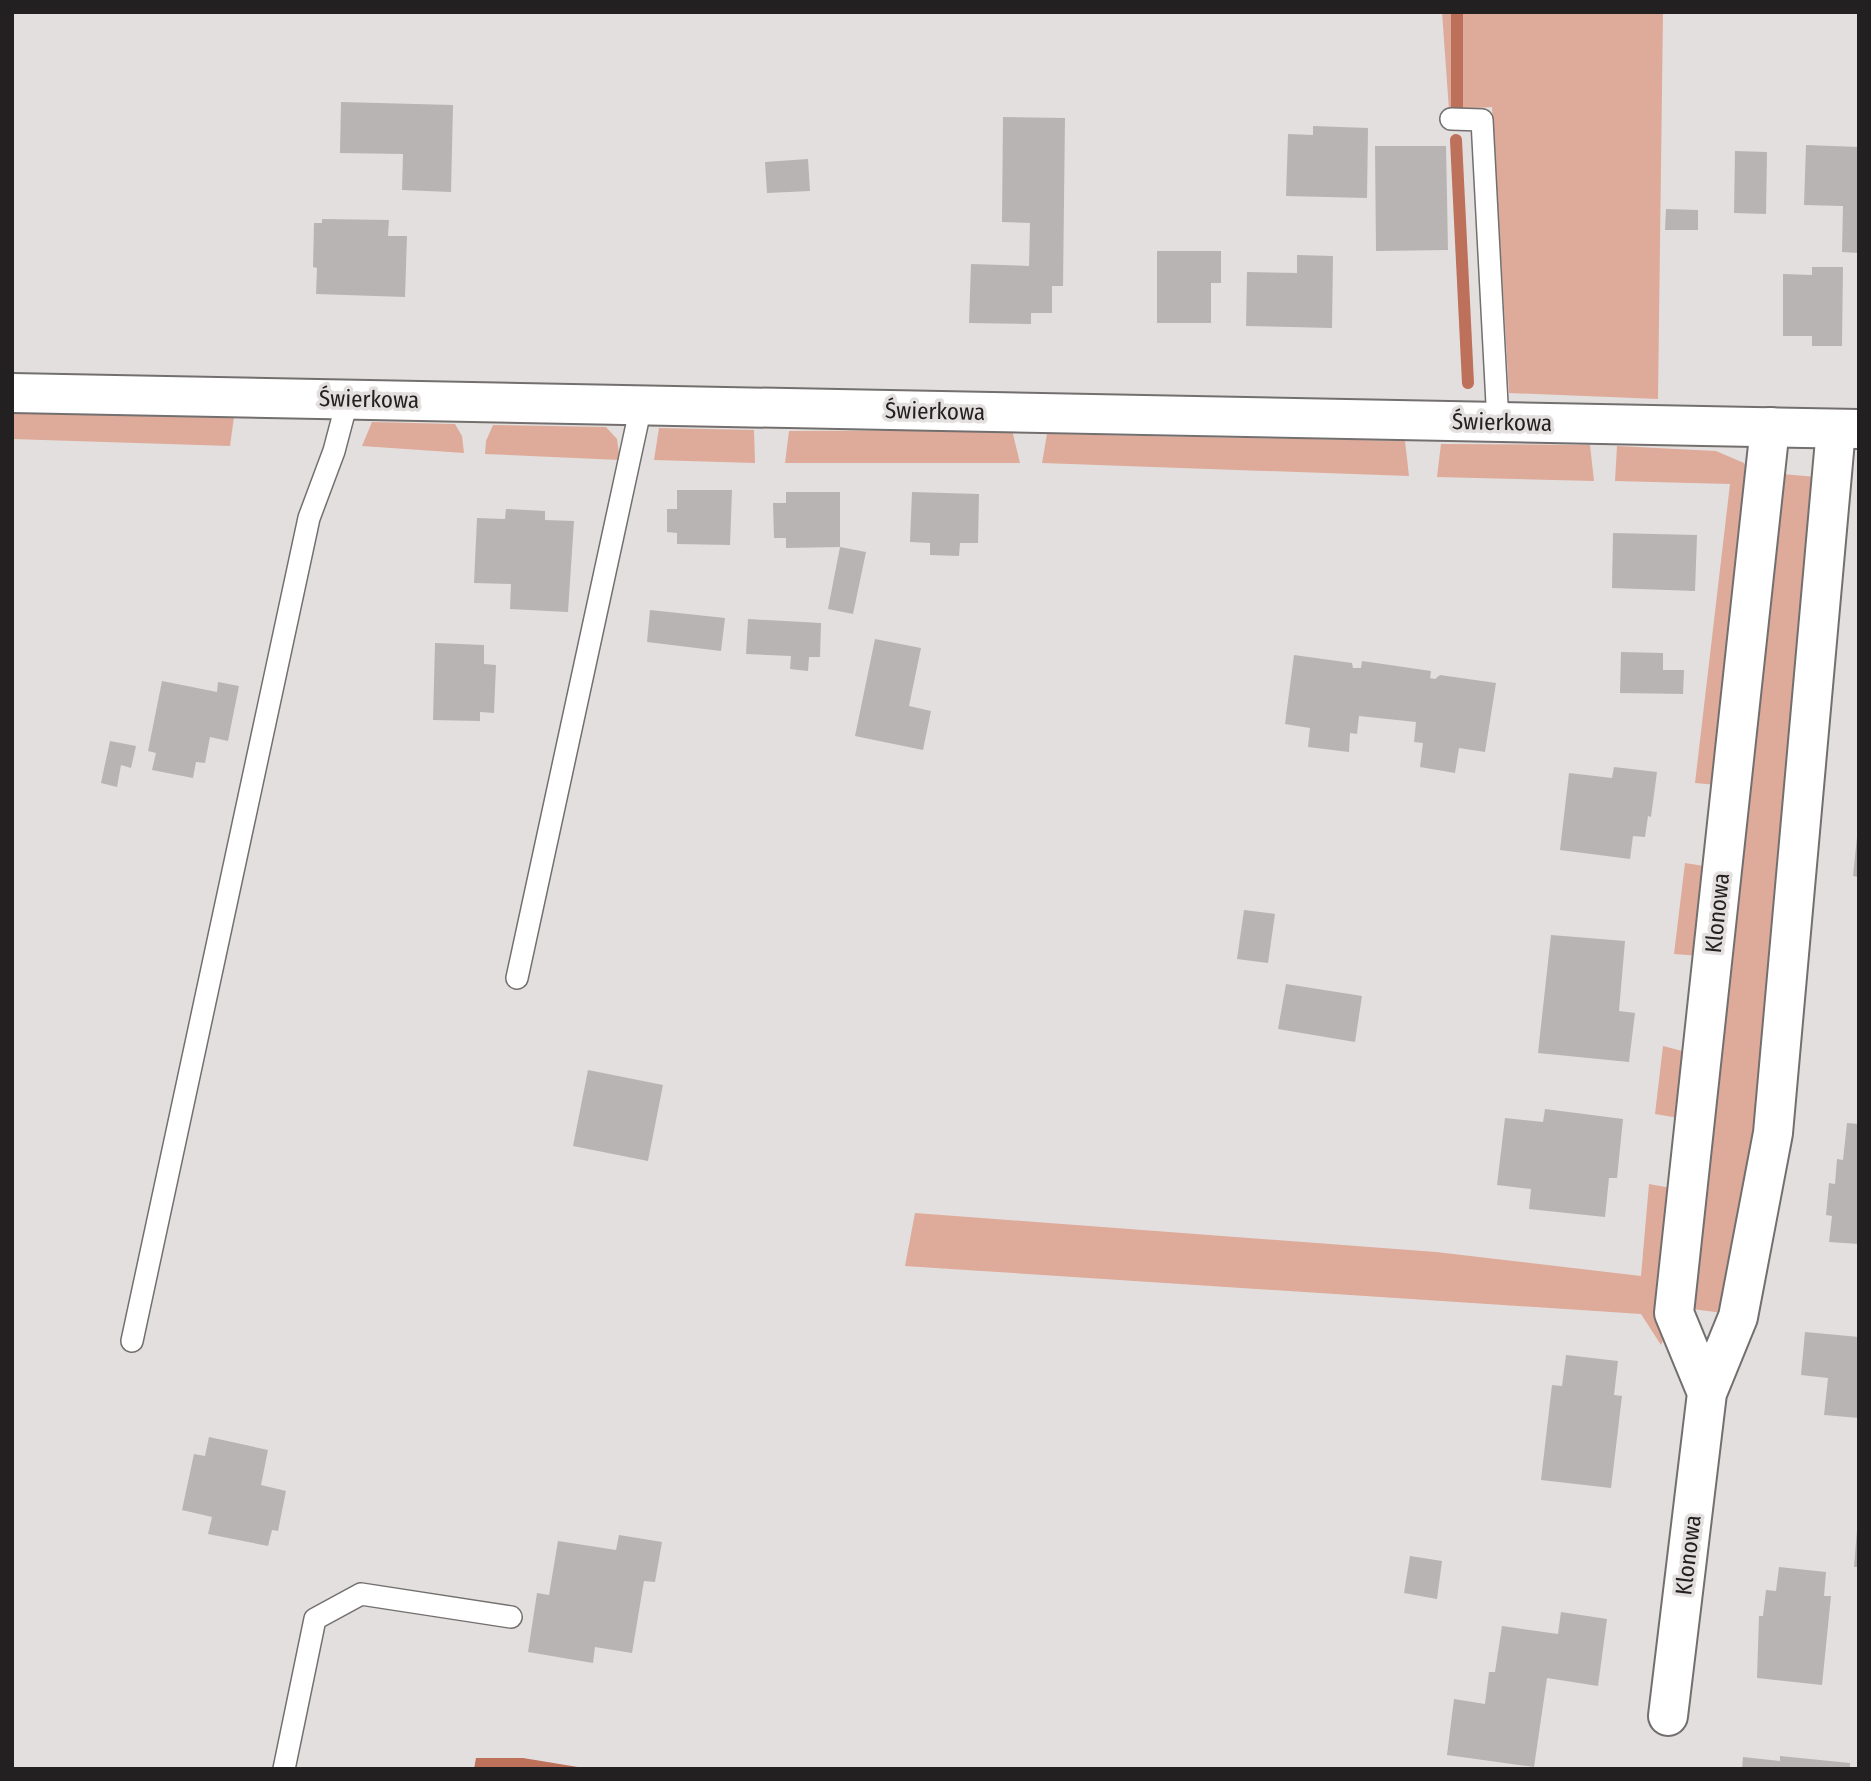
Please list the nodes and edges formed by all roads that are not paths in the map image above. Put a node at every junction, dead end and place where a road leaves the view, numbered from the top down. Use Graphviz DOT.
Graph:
graph roads {
  1 [pos="1451,119"];
  2 [pos="12,393"];
  3 [pos="348,398"];
  4 [pos="641,406"];
  5 [pos="1498,422"];
  6 [pos="1770,427"];
  7 [pos="1847,429"];
  8 [pos="517,978"];
  9 [pos="132,1341"];
  10 [pos="1707,1393"];
  11 [pos="510,1617"];
  12 [pos="1668,1717"];
  13 [pos="284,1769"];
  1 -- 5 [label="lane"];
  2 -- 3 [label="street, Świerkowa"];
  3 -- 4 [label="street, Świerkowa"];
  3 -- 9 [label="lane"];
  4 -- 5 [label="street, Świerkowa"];
  4 -- 8 [label="lane"];
  5 -- 6 [label="street, Świerkowa"];
  6 -- 7 [label="street, Świerkowa"];
  6 -- 10 [label="street, Klonowa"];
  7 -- 10 [label="street, Klonowa"];
  10 -- 12 [label="street, Klonowa"];
  11 -- 13 [label="lane"];
}
